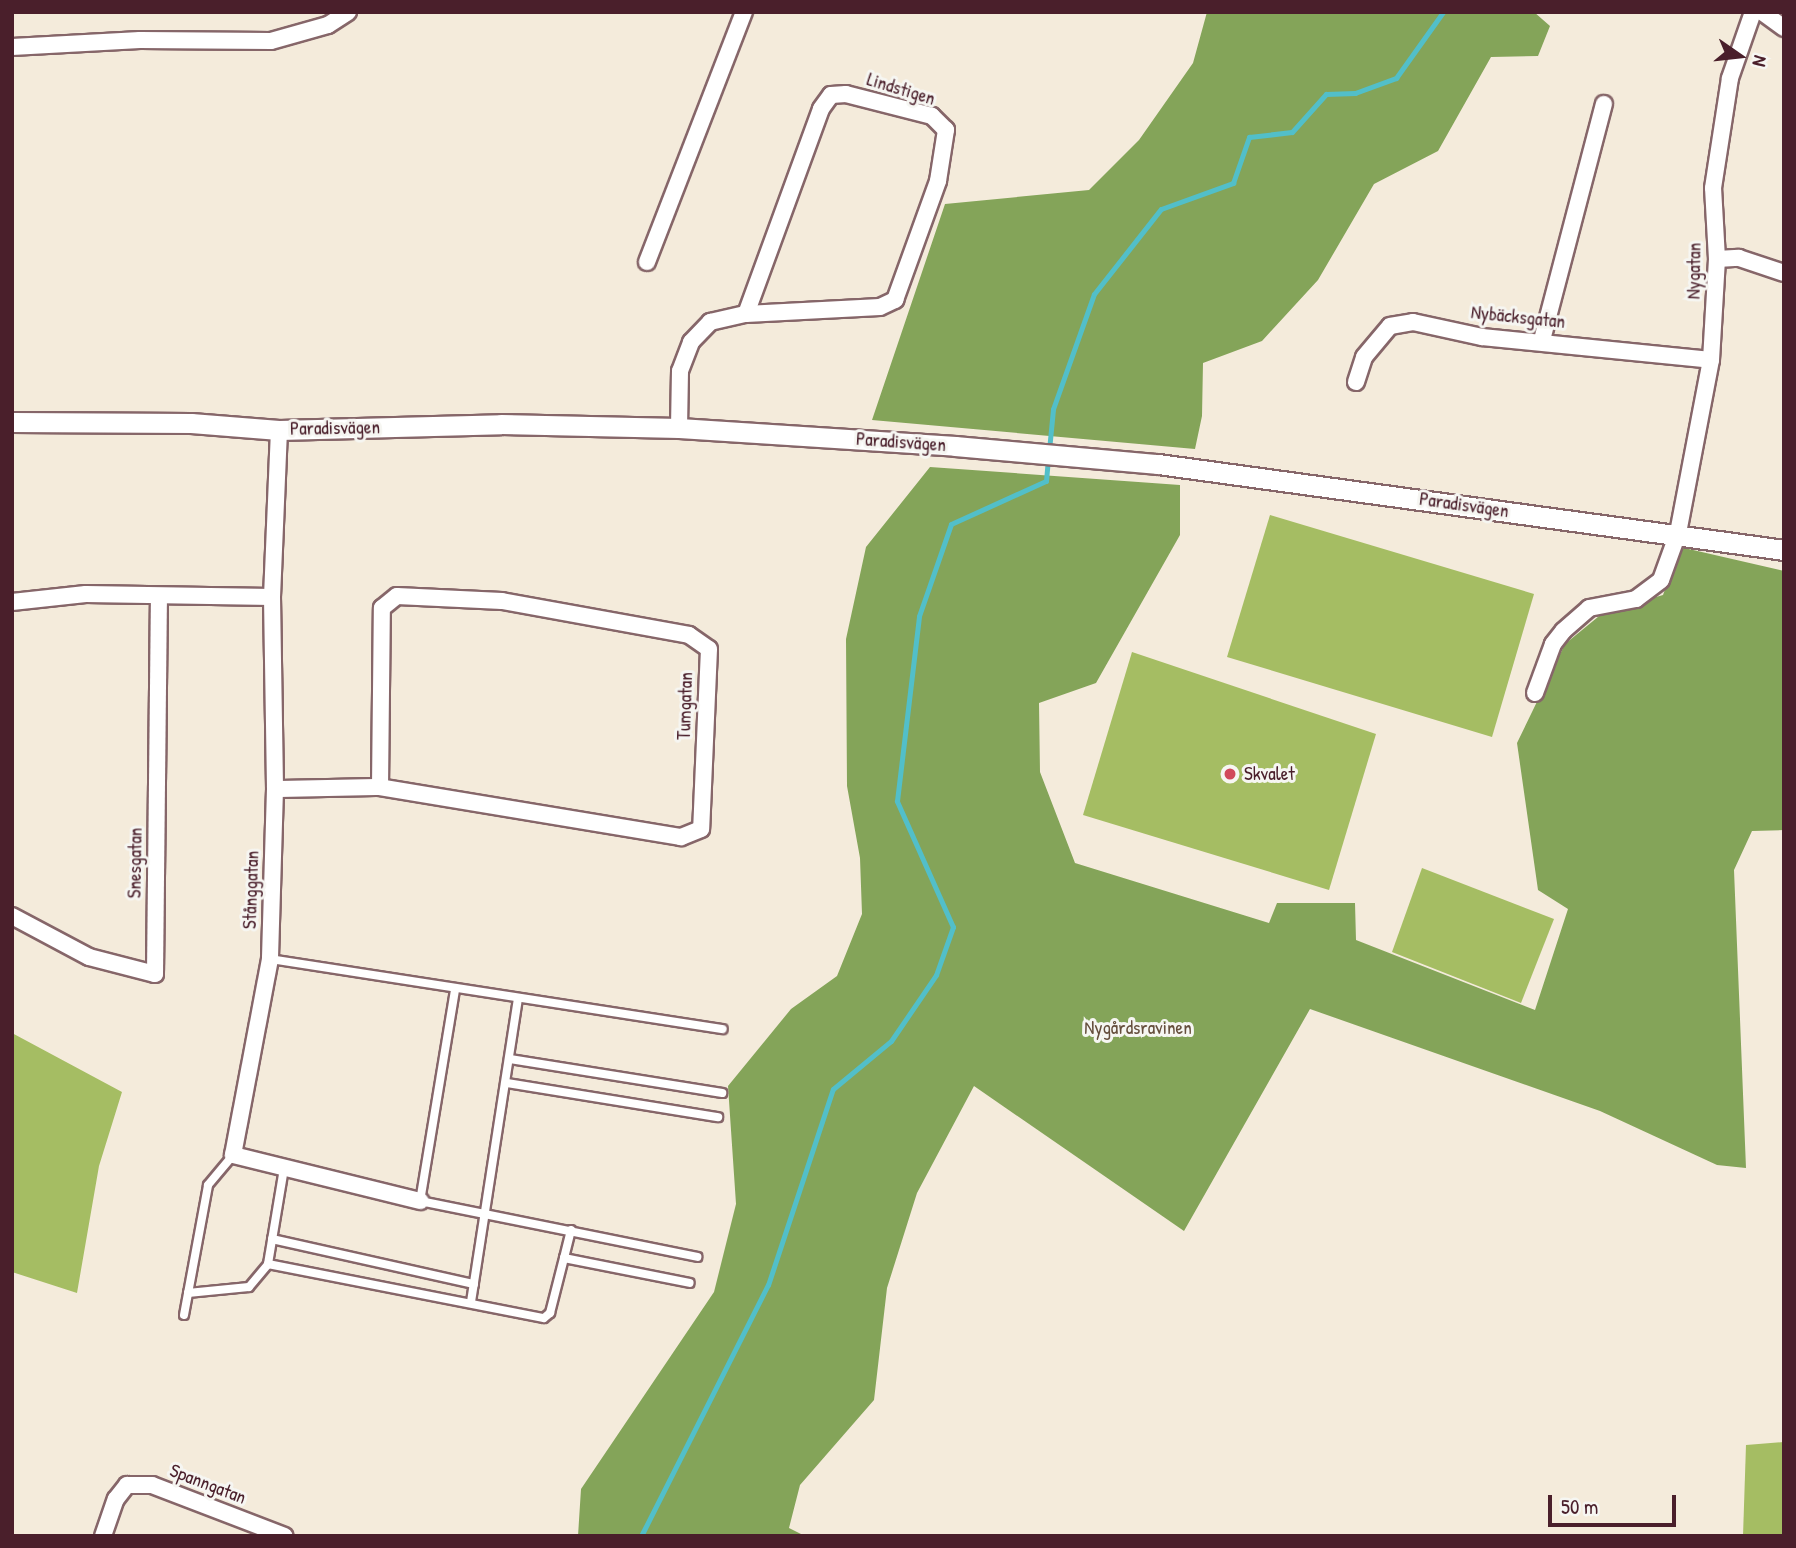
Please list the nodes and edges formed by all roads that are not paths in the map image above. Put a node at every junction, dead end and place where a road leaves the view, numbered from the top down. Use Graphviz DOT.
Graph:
graph roads {
  1 [pos="348,12"];
  2 [pos="744,12"];
  3 [pos="1753,12"];
  4 [pos="1762,12"];
  5 [pos="1784,28"];
  6 [pos="12,47"];
  7 [pos="1604,104"];
  8 [pos="1717,259"];
  9 [pos="647,262"];
  10 [pos="1784,274"];
  11 [pos="746,314"];
  12 [pos="1542,340"];
  13 [pos="1710,360"];
  14 [pos="1356,382"];
  15 [pos="12,422"];
  16 [pos="679,428"];
  17 [pos="279,430"];
  18 [pos="1678,533"];
  19 [pos="1784,551"];
  20 [pos="159,597"];
  21 [pos="272,597"];
  22 [pos="12,601"];
  23 [pos="1535,693"];
  24 [pos="380,787"];
  25 [pos="275,789"];
  26 [pos="12,916"];
  27 [pos="270,959"];
  28 [pos="455,990"];
  29 [pos="518,999"];
  30 [pos="723,1029"];
  31 [pos="510,1059"];
  32 [pos="506,1083"];
  33 [pos="722,1093"];
  34 [pos="718,1117"];
  35 [pos="233,1155"];
  36 [pos="284,1167"];
  37 [pos="420,1201"];
  38 [pos="488,1212"];
  39 [pos="571,1230"];
  40 [pos="272,1240"];
  41 [pos="697,1257"];
  42 [pos="564,1258"];
  43 [pos="268,1264"];
  44 [pos="690,1283"];
  45 [pos="474,1284"];
  46 [pos="188,1293"];
  47 [pos="471,1302"];
  48 [pos="184,1315"];
  49 [pos="103,1536"];
  50 [pos="285,1536"];
  1 -- 6 [label="street"];
  2 -- 9 [label="street"];
  3 -- 8 [label="street, Nygatan"];
  4 -- 5 [label="street"];
  7 -- 12 [label="street"];
  8 -- 10 [label="street"];
  8 -- 13 [label="street, Nygatan"];
  11 -- 11 [label="street, Lindstigen"];
  11 -- 16 [label="street, Lindstigen"];
  12 -- 13 [label="street, Nybäcksgatan"];
  12 -- 14 [label="street, Nybäcksgatan"];
  13 -- 18 [label="street, Nygatan"];
  15 -- 17 [label="street, Paradisvägen"];
  16 -- 17 [label="street, Paradisvägen"];
  16 -- 18 [label="street, Paradisvägen"];
  17 -- 21 [label="street, Stånggatan"];
  18 -- 19 [label="street, Paradisvägen"];
  18 -- 23 [label="street, Nygatan"];
  20 -- 21 [label="street"];
  20 -- 22 [label="street"];
  20 -- 26 [label="street, Snesgatan"];
  21 -- 25 [label="street, Stånggatan"];
  24 -- 24 [label="street, Tumgatan"];
  24 -- 25 [label="street, Tumgatan"];
  25 -- 27 [label="street, Stånggatan"];
  27 -- 28 [label="lane"];
  27 -- 35 [label="street, Stånggatan"];
  28 -- 29 [label="lane"];
  28 -- 37 [label="lane"];
  29 -- 30 [label="lane"];
  29 -- 31 [label="lane"];
  31 -- 32 [label="lane"];
  31 -- 33 [label="lane"];
  32 -- 34 [label="lane"];
  32 -- 38 [label="lane"];
  35 -- 36 [label="street"];
  35 -- 46 [label="lane"];
  36 -- 37 [label="street"];
  36 -- 40 [label="lane"];
  37 -- 38 [label="lane"];
  38 -- 39 [label="lane"];
  38 -- 45 [label="lane"];
  39 -- 41 [label="lane"];
  39 -- 42 [label="lane"];
  40 -- 43 [label="lane"];
  40 -- 45 [label="lane"];
  42 -- 44 [label="lane"];
  42 -- 47 [label="lane"];
  43 -- 46 [label="lane"];
  43 -- 47 [label="lane"];
  45 -- 47 [label="lane"];
  46 -- 48 [label="lane"];
  49 -- 50 [label="street, Spanngatan"];
}
